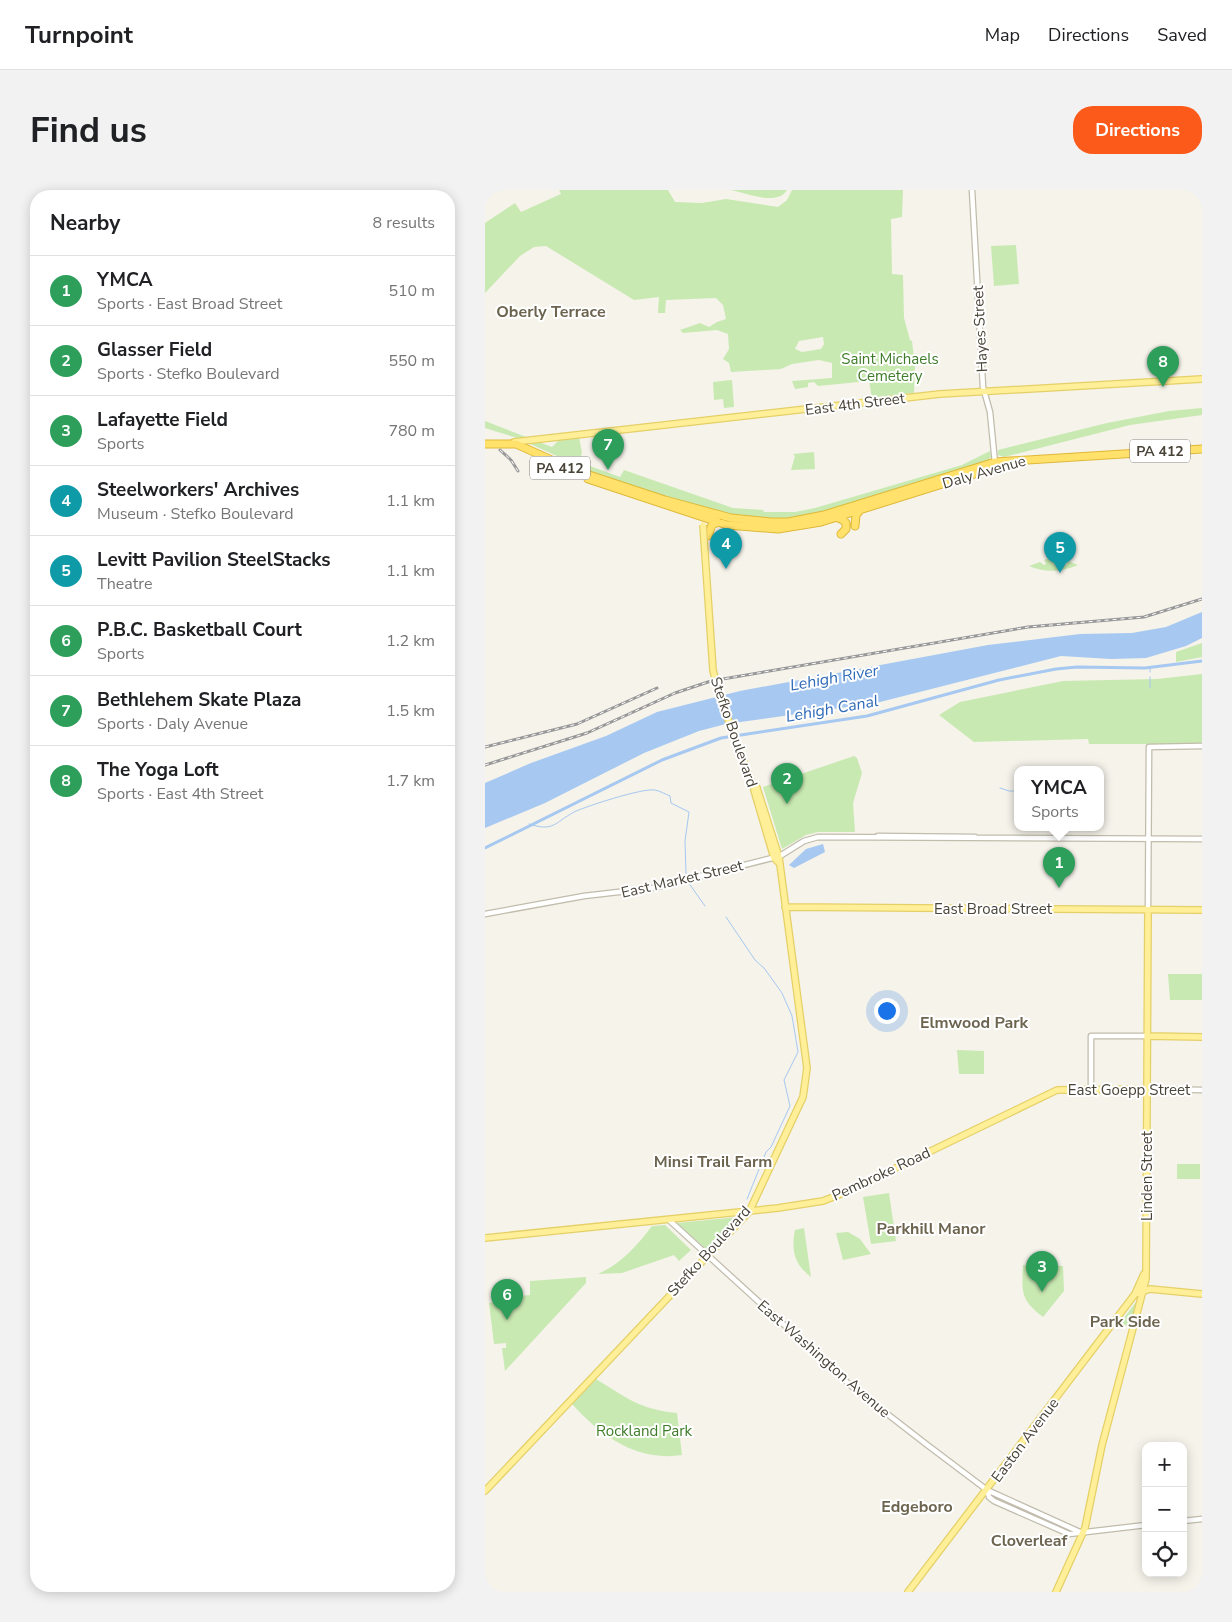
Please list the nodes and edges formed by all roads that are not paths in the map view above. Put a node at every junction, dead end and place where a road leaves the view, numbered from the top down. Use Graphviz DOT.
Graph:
graph roads {
  1 [pos="972,190"];
  2 [pos="1202,379"];
  3 [pos="984,391"];
  4 [pos="495,445"];
  5 [pos="1202,449"];
  6 [pos="996,465"];
  7 [pos="861,509"];
  8 [pos="835,517"];
  9 [pos="708,521"];
  10 [pos="855,526"];
  11 [pos="841,534"];
  12 [pos="708,536"];
  13 [pos="1202,746"];
  14 [pos="755,786"];
  15 [pos="1149,838"];
  16 [pos="1202,839"];
  17 [pos="777,859"];
  18 [pos="785,907"];
  19 [pos="1148,910"];
  20 [pos="1202,910"];
  21 [pos="485,914"];
  22 [pos="1147,1036"];
  23 [pos="1202,1037"];
  24 [pos="1091,1089"];
  25 [pos="1147,1089"];
  26 [pos="1057,1090"];
  27 [pos="1202,1090"];
  28 [pos="749,1212"];
  29 [pos="669,1220"];
  30 [pos="485,1238"];
  31 [pos="707,1255"];
  32 [pos="1147,1271"];
  33 [pos="1143,1290"];
  34 [pos="1135,1294"];
  35 [pos="1202,1294"];
  36 [pos="987,1490"];
  37 [pos="485,1492"];
  38 [pos="1202,1519"];
  39 [pos="1187,1521"];
  40 [pos="1142,1526"];
  41 [pos="1082,1533"];
  42 [pos="908,1592"];
  43 [pos="1056,1592"];
  1 -- 3 [label="street, Hayes Street"];
  2 -- 3 [label="main road, East 4th Street"];
  3 -- 4 [label="main road, East 4th Street"];
  3 -- 6 [label="street, Hayes Street"];
  4 -- 9 [label="highway, Daly Avenue / PA 412"];
  5 -- 6 [label="highway, Daly Avenue / PA 412"];
  6 -- 7 [label="highway, Daly Avenue / PA 412"];
  6 -- 9 [label="highway, Daly Avenue / PA 412"];
  7 -- 8 [label="highway, Daly Avenue / PA 412"];
  7 -- 10 [label="highway"];
  8 -- 9 [label="highway, Daly Avenue / PA 412"];
  8 -- 11 [label="highway"];
  9 -- 12 [label="highway"];
  9 -- 14 [label="main road, Stefko Boulevard, bridge"];
  12 -- 14 [label="main road, Stefko Boulevard, bridge"];
  13 -- 15 [label="street, Linden Street"];
  14 -- 17 [label="main road, Stefko Boulevard"];
  15 -- 16 [label="street, East Market Street"];
  15 -- 17 [label="street, East Market Street"];
  15 -- 19 [label="street, Linden Street"];
  17 -- 18 [label="main road, Stefko Boulevard"];
  17 -- 21 [label="street, East Market Street"];
  18 -- 19 [label="main road, East Broad Street"];
  18 -- 28 [label="main road, Stefko Boulevard"];
  19 -- 20 [label="main road, East Broad Street"];
  19 -- 22 [label="main road, Linden Street"];
  22 -- 23 [label="main road"];
  22 -- 24 [label="street"];
  22 -- 25 [label="main road, Linden Street"];
  24 -- 25 [label="main road, East Goepp Street"];
  24 -- 26 [label="main road, East Goepp Street"];
  25 -- 27 [label="street, East Goepp Street"];
  25 -- 32 [label="main road, Linden Street"];
  26 -- 28 [label="main road, Pembroke Road"];
  28 -- 29 [label="main road, Pembroke Road"];
  28 -- 31 [label="main road, Stefko Boulevard"];
  29 -- 30 [label="main road, Pembroke Road"];
  29 -- 31 [label="street, East Washington Avenue"];
  31 -- 36 [label="street, East Washington Avenue"];
  31 -- 37 [label="main road, Stefko Boulevard"];
  32 -- 33 [label="main road, Linden Street"];
  32 -- 34 [label="main road"];
  33 -- 34 [label="main road, Easton Avenue"];
  33 -- 35 [label="main road"];
  33 -- 41 [label="main road, Linden Street"];
  34 -- 36 [label="main road, Easton Avenue"];
  36 -- 41 [label="street, East Washington Avenue"];
  36 -- 42 [label="main road, Easton Avenue"];
  38 -- 39 [label="street"];
  40 -- 41 [label="street"];
  41 -- 43 [label="main road, Linden Street"];
}
